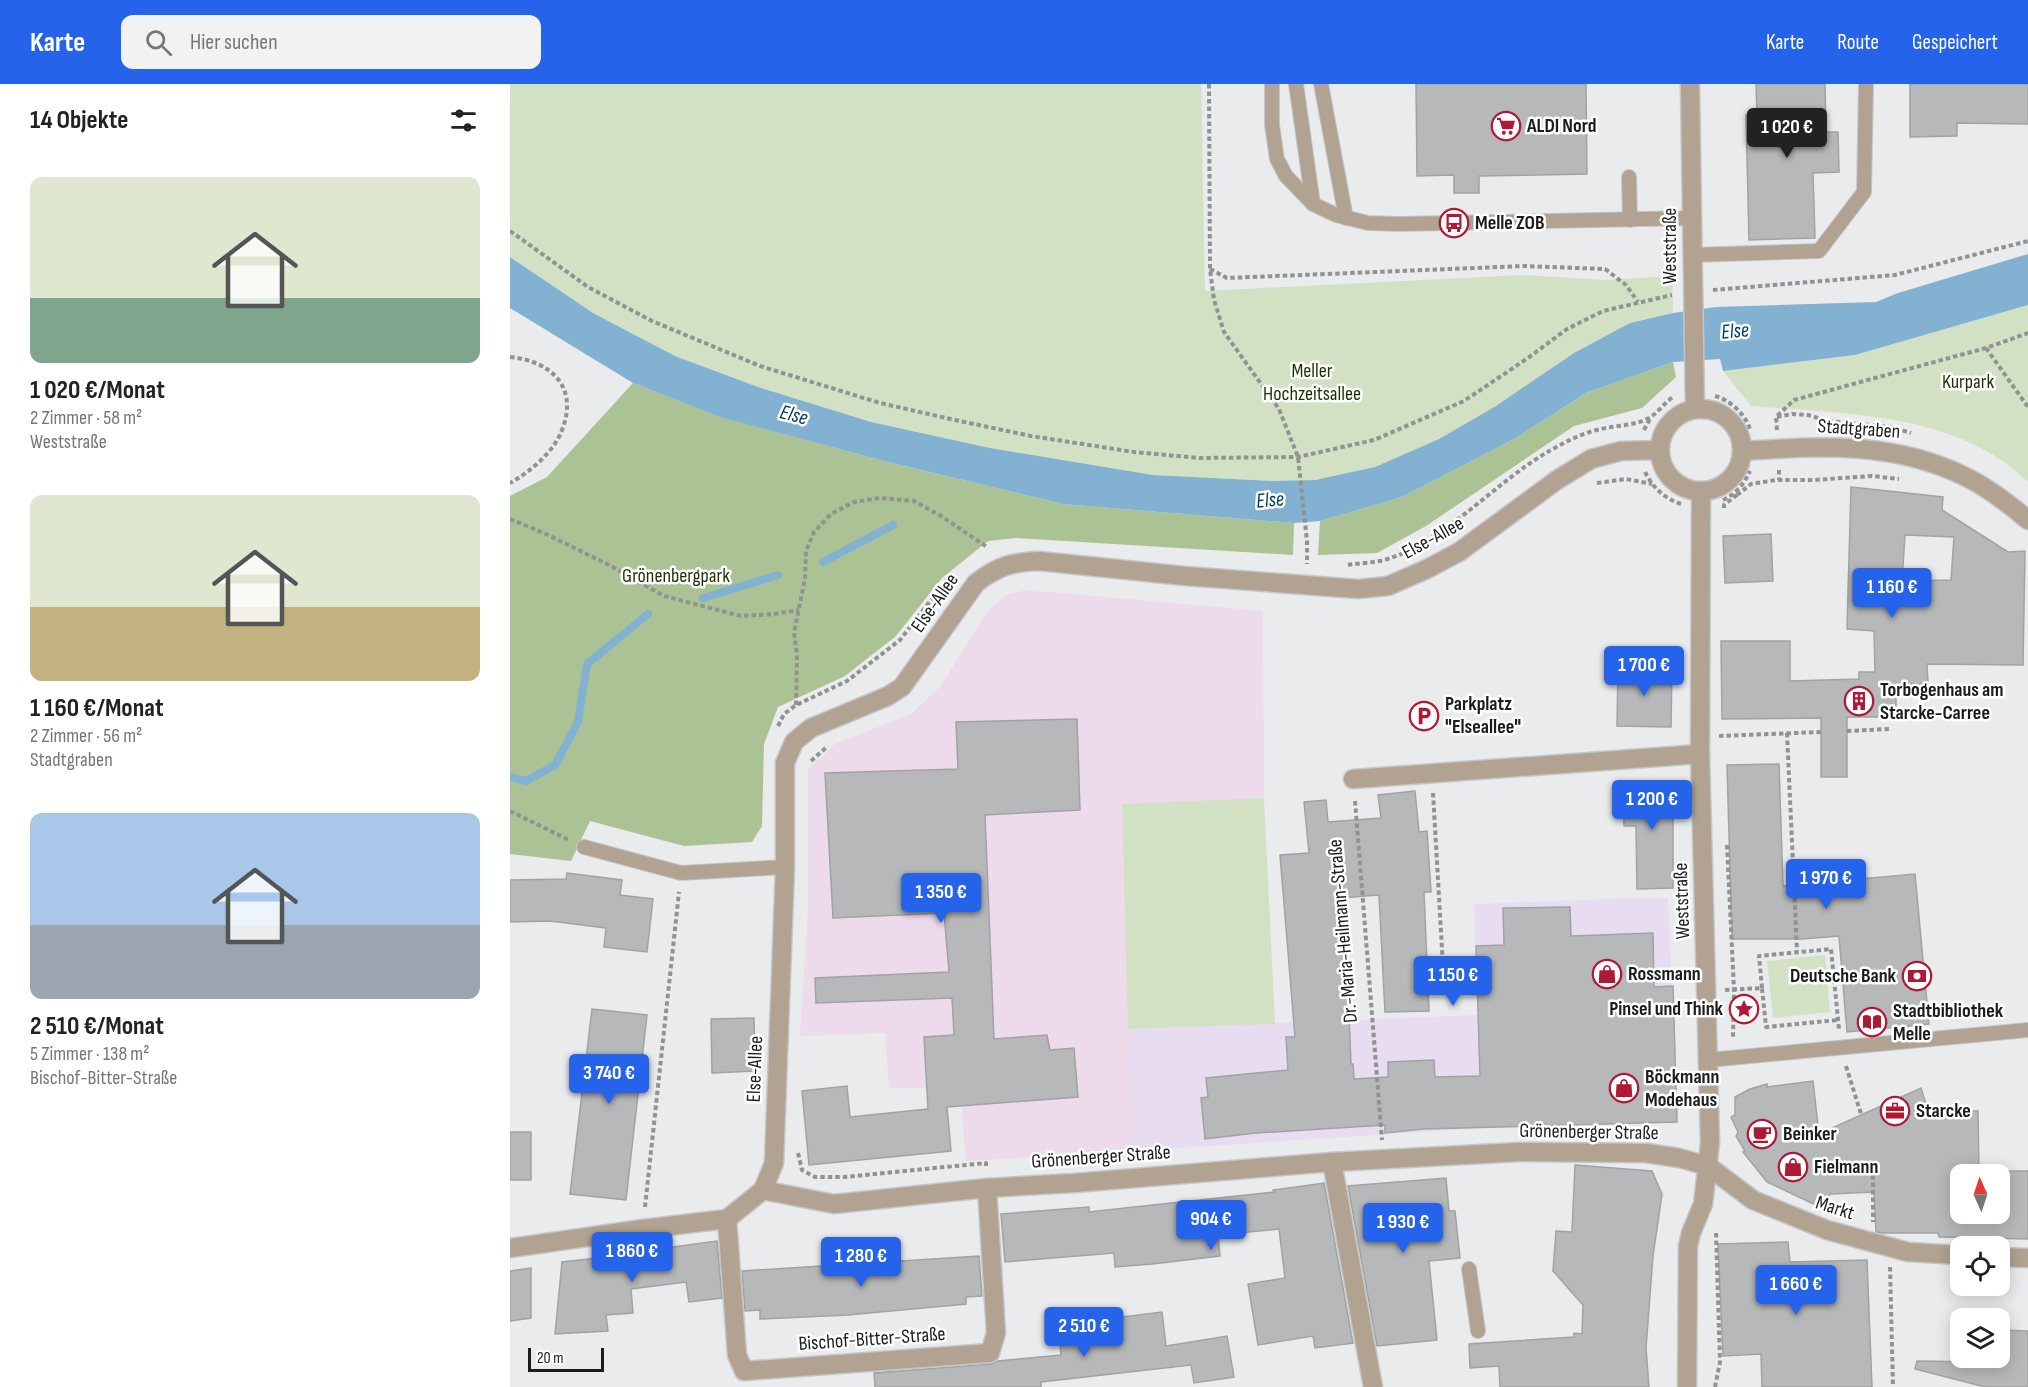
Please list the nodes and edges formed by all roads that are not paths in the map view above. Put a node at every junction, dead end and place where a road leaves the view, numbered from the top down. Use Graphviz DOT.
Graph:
graph roads {
  1 [pos="1272,84"];
  2 [pos="1296,84"];
  3 [pos="1321,84"];
  4 [pos="1690,84"];
  5 [pos="1866,84"];
  6 [pos="1629,177"];
  7 [pos="1313,204"];
  8 [pos="1346,218"];
  9 [pos="1693,219"];
  10 [pos="1630,220"];
  11 [pos="1692,255"];
  12 [pos="1695,392"];
  13 [pos="1660,450"];
  14 [pos="1748,450"];
  15 [pos="1701,498"];
  16 [pos="2028,520"];
  17 [pos="1700,746"];
  18 [pos="1353,779"];
  19 [pos="584,847"];
  20 [pos="785,867"];
  21 [pos="2028,1030"];
  22 [pos="1708,1060"];
  23 [pos="1332,1162"];
  24 [pos="1708,1166"];
  25 [pos="987,1188"];
  26 [pos="763,1190"];
  27 [pos="726,1219"];
  28 [pos="510,1248"];
  29 [pos="1950,1254"];
  30 [pos="2010,1257"];
  31 [pos="2028,1258"];
  32 [pos="1469,1269"];
  33 [pos="1478,1331"];
  34 [pos="1373,1387"];
  35 [pos="1687,1387"];
  1 -- 7 [label="lane"];
  2 -- 7 [label="lane"];
  3 -- 8 [label="lane"];
  4 -- 9 [label="street, Weststraße"];
  5 -- 11 [label="lane"];
  6 -- 10 [label="lane"];
  7 -- 8 [label="lane"];
  8 -- 10 [label="lane"];
  9 -- 10 [label="lane"];
  9 -- 11 [label="street, Weststraße"];
  11 -- 12 [label="street, Weststraße"];
  12 -- 13 [label="street"];
  12 -- 14 [label="street"];
  13 -- 15 [label="street"];
  13 -- 20 [label="street, Else-Allee"];
  14 -- 15 [label="street"];
  14 -- 16 [label="street, Stadtgraben"];
  15 -- 17 [label="street, Weststraße"];
  17 -- 18 [label="street"];
  17 -- 22 [label="street, Weststraße"];
  19 -- 20 [label="lane"];
  20 -- 26 [label="street, Else-Allee"];
  21 -- 22 [label="lane"];
  22 -- 24 [label="street, Weststraße"];
  23 -- 24 [label="street, Grönenberger Straße"];
  23 -- 25 [label="street, Grönenberger Straße"];
  23 -- 34 [label="street"];
  24 -- 29 [label="street, Markt"];
  24 -- 35 [label="street, Weststraße"];
  25 -- 26 [label="street, Grönenberger Straße"];
  25 -- 27 [label="street, Bischof-Bitter-Straße"];
  26 -- 27 [label="street"];
  27 -- 28 [label="street"];
  30 -- 31 [label="street"];
  32 -- 33 [label="lane"];
}
